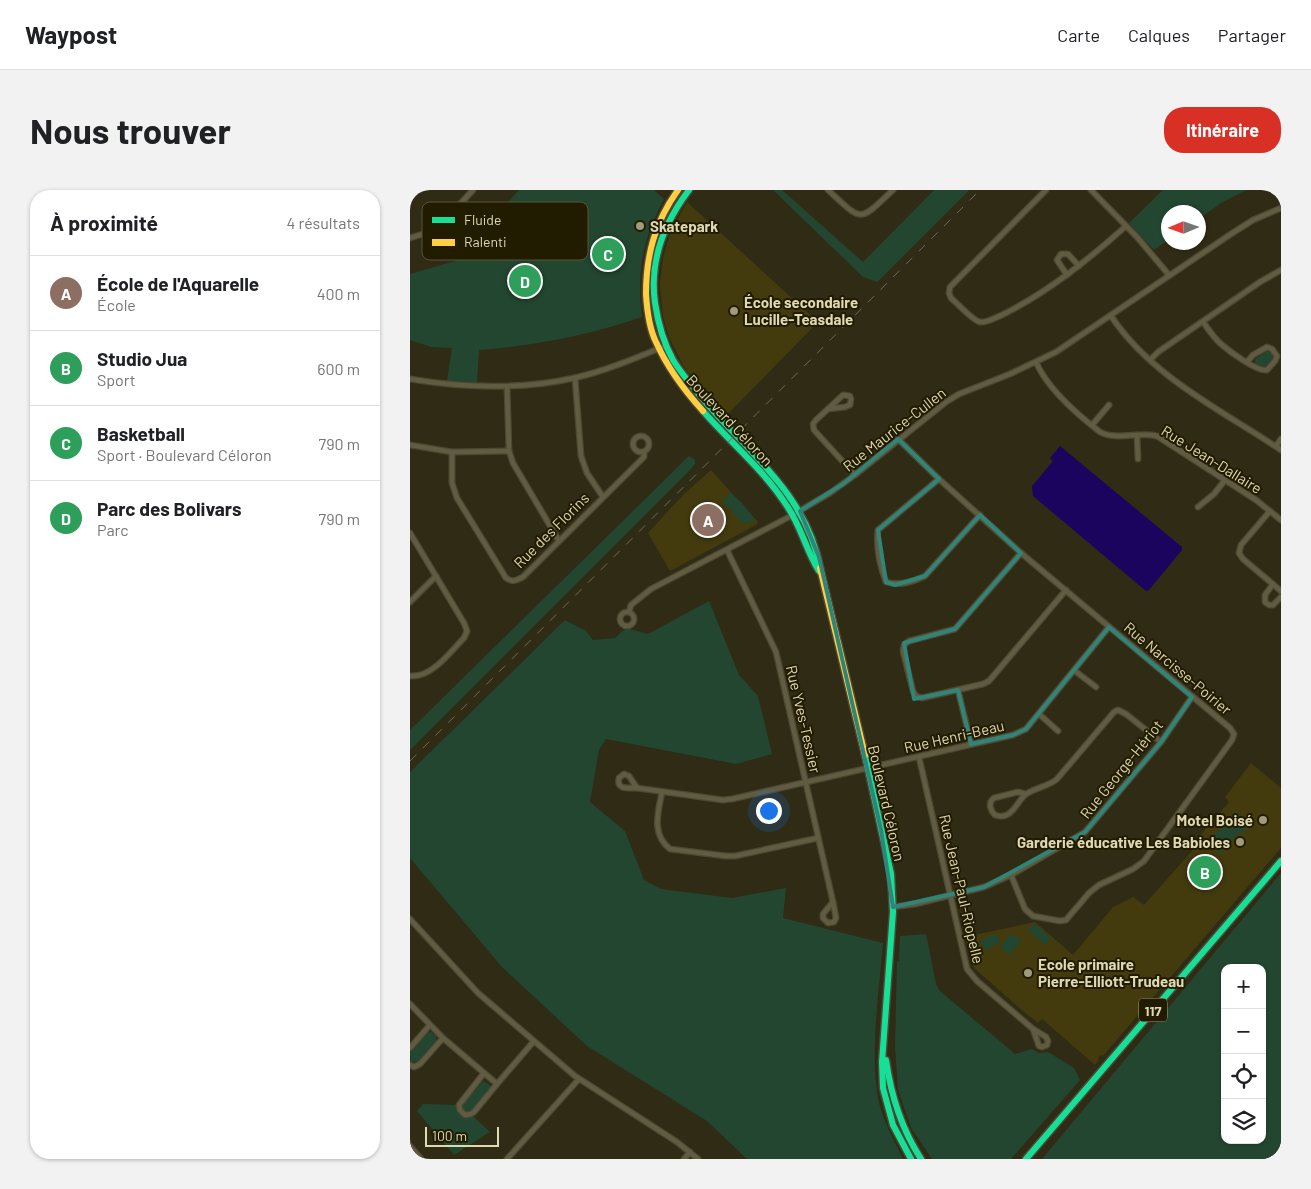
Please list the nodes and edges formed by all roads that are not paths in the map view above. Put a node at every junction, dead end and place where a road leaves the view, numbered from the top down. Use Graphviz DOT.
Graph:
graph roads {
  1 [pos="473,190"];
  2 [pos="678,190"];
  3 [pos="688,190"];
  4 [pos="828,190"];
  5 [pos="893,190"];
  6 [pos="1046,190"];
  7 [pos="1091,190"];
  8 [pos="462,202"];
  9 [pos="1281,208"];
  10 [pos="1126,226"];
  11 [pos="422,234"];
  12 [pos="410,238"];
  13 [pos="1079,266"];
  14 [pos="1281,270"];
  15 [pos="1067,275"];
  16 [pos="1169,275"];
  17 [pos="1111,316"];
  18 [pos="1203,322"];
  19 [pos="665,346"];
  20 [pos="658,349"];
  21 [pos="1150,360"];
  22 [pos="1036,362"];
  23 [pos="1247,362"];
  24 [pos="575,378"];
  25 [pos="410,379"];
  26 [pos="507,387"];
  27 [pos="1110,405"];
  28 [pos="828,409"];
  29 [pos="1092,425"];
  30 [pos="1137,435"];
  31 [pos="898,439"];
  32 [pos="1281,439"];
  33 [pos="410,445"];
  34 [pos="1276,446"];
  35 [pos="1281,450"];
  36 [pos="510,451"];
  37 [pos="452,452"];
  38 [pos="644,452"];
  39 [pos="1138,459"];
  40 [pos="855,475"];
  41 [pos="938,479"];
  42 [pos="1225,480"];
  43 [pos="603,497"];
  44 [pos="1198,507"];
  45 [pos="800,511"];
  46 [pos="1270,511"];
  47 [pos="793,515"];
  48 [pos="980,515"];
  49 [pos="1281,520"];
  50 [pos="410,533"];
  51 [pos="559,541"];
  52 [pos="726,550"];
  53 [pos="1021,552"];
  54 [pos="821,574"];
  55 [pos="436,576"];
  56 [pos="1273,584"];
  57 [pos="1066,590"];
  58 [pos="1281,591"];
  59 [pos="1281,597"];
  60 [pos="410,602"];
  61 [pos="629,612"];
  62 [pos="1109,627"];
  63 [pos="1075,671"];
  64 [pos="410,676"];
  65 [pos="1096,688"];
  66 [pos="958,690"];
  67 [pos="1192,697"];
  68 [pos="1038,714"];
  69 [pos="1058,731"];
  70 [pos="1161,742"];
  71 [pos="971,744"];
  72 [pos="919,756"];
  73 [pos="867,768"];
  74 [pos="806,782"];
  75 [pos="637,788"];
  76 [pos="662,792"];
  77 [pos="1026,794"];
  78 [pos="818,838"];
  79 [pos="1281,861"];
  80 [pos="1011,875"];
  81 [pos="950,896"];
  82 [pos="833,902"];
  83 [pos="893,906"];
  84 [pos="410,918"];
  85 [pos="410,1004"];
  86 [pos="429,1026"];
  87 [pos="1033,1029"];
  88 [pos="443,1038"];
  89 [pos="534,1041"];
  90 [pos="885,1041"];
  91 [pos="410,1048"];
  92 [pos="410,1065"];
  93 [pos="484,1073"];
  94 [pos="579,1078"];
  95 [pos="497,1084"];
  96 [pos="410,1146"];
  97 [pos="690,1152"];
  98 [pos="421,1159"];
  99 [pos="507,1159"];
  100 [pos="684,1159"];
  101 [pos="698,1159"];
  102 [pos="911,1159"];
  103 [pos="921,1159"];
  104 [pos="1026,1159"];
  1 -- 8 [label="street"];
  2 -- 20 [label="street, Boulevard Céloron"];
  3 -- 19 [label="street, Boulevard Céloron"];
  4 -- 5 [label="street"];
  6 -- 15 [label="street"];
  7 -- 10 [label="street"];
  9 -- 16 [label="street, Rue Maurice-Cullen"];
  10 -- 13 [label="street"];
  10 -- 16 [label="street"];
  11 -- 12 [label="street"];
  13 -- 15 [label="street"];
  13 -- 15 [label="street"];
  14 -- 18 [label="street"];
  16 -- 17 [label="street, Rue Maurice-Cullen"];
  17 -- 21 [label="street"];
  17 -- 22 [label="street, Rue Maurice-Cullen"];
  18 -- 21 [label="street"];
  18 -- 23 [label="street"];
  19 -- 20 [label="street"];
  19 -- 45 [label="street, Boulevard Céloron"];
  20 -- 24 [label="street"];
  20 -- 47 [label="street, Boulevard Céloron"];
  21 -- 34 [label="street"];
  22 -- 29 [label="street, Rue Jean-Dallaire"];
  22 -- 31 [label="street, Rue Maurice-Cullen"];
  23 -- 23 [label="street"];
  24 -- 26 [label="street"];
  24 -- 43 [label="street"];
  25 -- 26 [label="street"];
  26 -- 36 [label="street"];
  27 -- 29 [label="street"];
  28 -- 28 [label="street"];
  28 -- 40 [label="street"];
  29 -- 30 [label="street, Rue Jean-Dallaire"];
  30 -- 39 [label="street"];
  30 -- 42 [label="street, Rue Jean-Dallaire"];
  31 -- 40 [label="street, Rue Maurice-Cullen"];
  31 -- 41 [label="street, Rue Narcisse-Poirier"];
  32 -- 34 [label="street"];
  33 -- 37 [label="street"];
  34 -- 35 [label="street"];
  36 -- 37 [label="street"];
  36 -- 51 [label="street"];
  37 -- 51 [label="street, Rue des Florins"];
  38 -- 43 [label="street, Rue des Florins"];
  40 -- 45 [label="street, Rue Maurice-Cullen"];
  41 -- 48 [label="street, Rue Narcisse-Poirier"];
  41 -- 48 [label="street"];
  42 -- 44 [label="street"];
  42 -- 46 [label="street, Rue Jean-Dallaire"];
  43 -- 51 [label="street, Rue des Florins"];
  45 -- 47 [label="street, Rue Maurice-Cullen"];
  45 -- 54 [label="street, Boulevard Céloron"];
  46 -- 49 [label="street, Rue Jean-Dallaire"];
  46 -- 56 [label="street"];
  47 -- 52 [label="street, Rue Maurice-Cullen"];
  47 -- 54 [label="street, Boulevard Céloron"];
  48 -- 53 [label="street, Rue Narcisse-Poirier"];
  50 -- 55 [label="street"];
  52 -- 61 [label="street, Rue Maurice-Cullen"];
  52 -- 74 [label="street, Rue Yves-Tessier"];
  53 -- 57 [label="street, Rue Narcisse-Poirier"];
  53 -- 66 [label="street"];
  54 -- 73 [label="street, Boulevard Céloron"];
  55 -- 60 [label="street"];
  55 -- 64 [label="street"];
  56 -- 58 [label="street"];
  56 -- 59 [label="street"];
  57 -- 62 [label="street, Rue Narcisse-Poirier"];
  57 -- 66 [label="street"];
  62 -- 63 [label="street, Rue Henri-Beau"];
  62 -- 67 [label="street, Rue Narcisse-Poirier"];
  63 -- 65 [label="street"];
  63 -- 68 [label="street, Rue Henri-Beau"];
  66 -- 71 [label="street"];
  67 -- 70 [label="street, Rue George-Hériot"];
  67 -- 80 [label="street, Rue Narcisse-Poirier"];
  68 -- 69 [label="street"];
  68 -- 71 [label="street, Rue Henri-Beau"];
  70 -- 77 [label="street"];
  70 -- 80 [label="street, Rue George-Hériot"];
  71 -- 72 [label="street, Rue Henri-Beau"];
  72 -- 73 [label="street, Rue Henri-Beau"];
  72 -- 81 [label="street, Rue Jean-Paul-Riopelle"];
  73 -- 74 [label="street, Rue Henri-Beau"];
  73 -- 83 [label="street, Boulevard Céloron"];
  74 -- 76 [label="street, Rue Henri-Beau"];
  74 -- 78 [label="street, Rue Yves-Tessier"];
  75 -- 76 [label="street, Rue Henri-Beau"];
  76 -- 78 [label="street"];
  77 -- 77 [label="street"];
  78 -- 82 [label="street, Rue Yves-Tessier"];
  79 -- 104 [label="street, 117"];
  80 -- 81 [label="street, Rue George-Hériot"];
  81 -- 83 [label="street, Rue George-Hériot"];
  81 -- 87 [label="street, Rue Jean-Paul-Riopelle"];
  82 -- 82 [label="street, Rue Yves-Tessier"];
  83 -- 90 [label="street, Boulevard Céloron"];
  84 -- 89 [label="street"];
  85 -- 86 [label="street"];
  86 -- 88 [label="street"];
  86 -- 91 [label="street"];
  88 -- 92 [label="street"];
  88 -- 93 [label="street"];
  89 -- 94 [label="street"];
  89 -- 95 [label="street"];
  90 -- 102 [label="street, Boulevard Céloron"];
  90 -- 103 [label="street, Boulevard Céloron"];
  93 -- 95 [label="street"];
  93 -- 95 [label="street"];
  94 -- 97 [label="street"];
  94 -- 99 [label="street"];
  96 -- 98 [label="street"];
  97 -- 100 [label="street"];
  97 -- 101 [label="street"];
}
